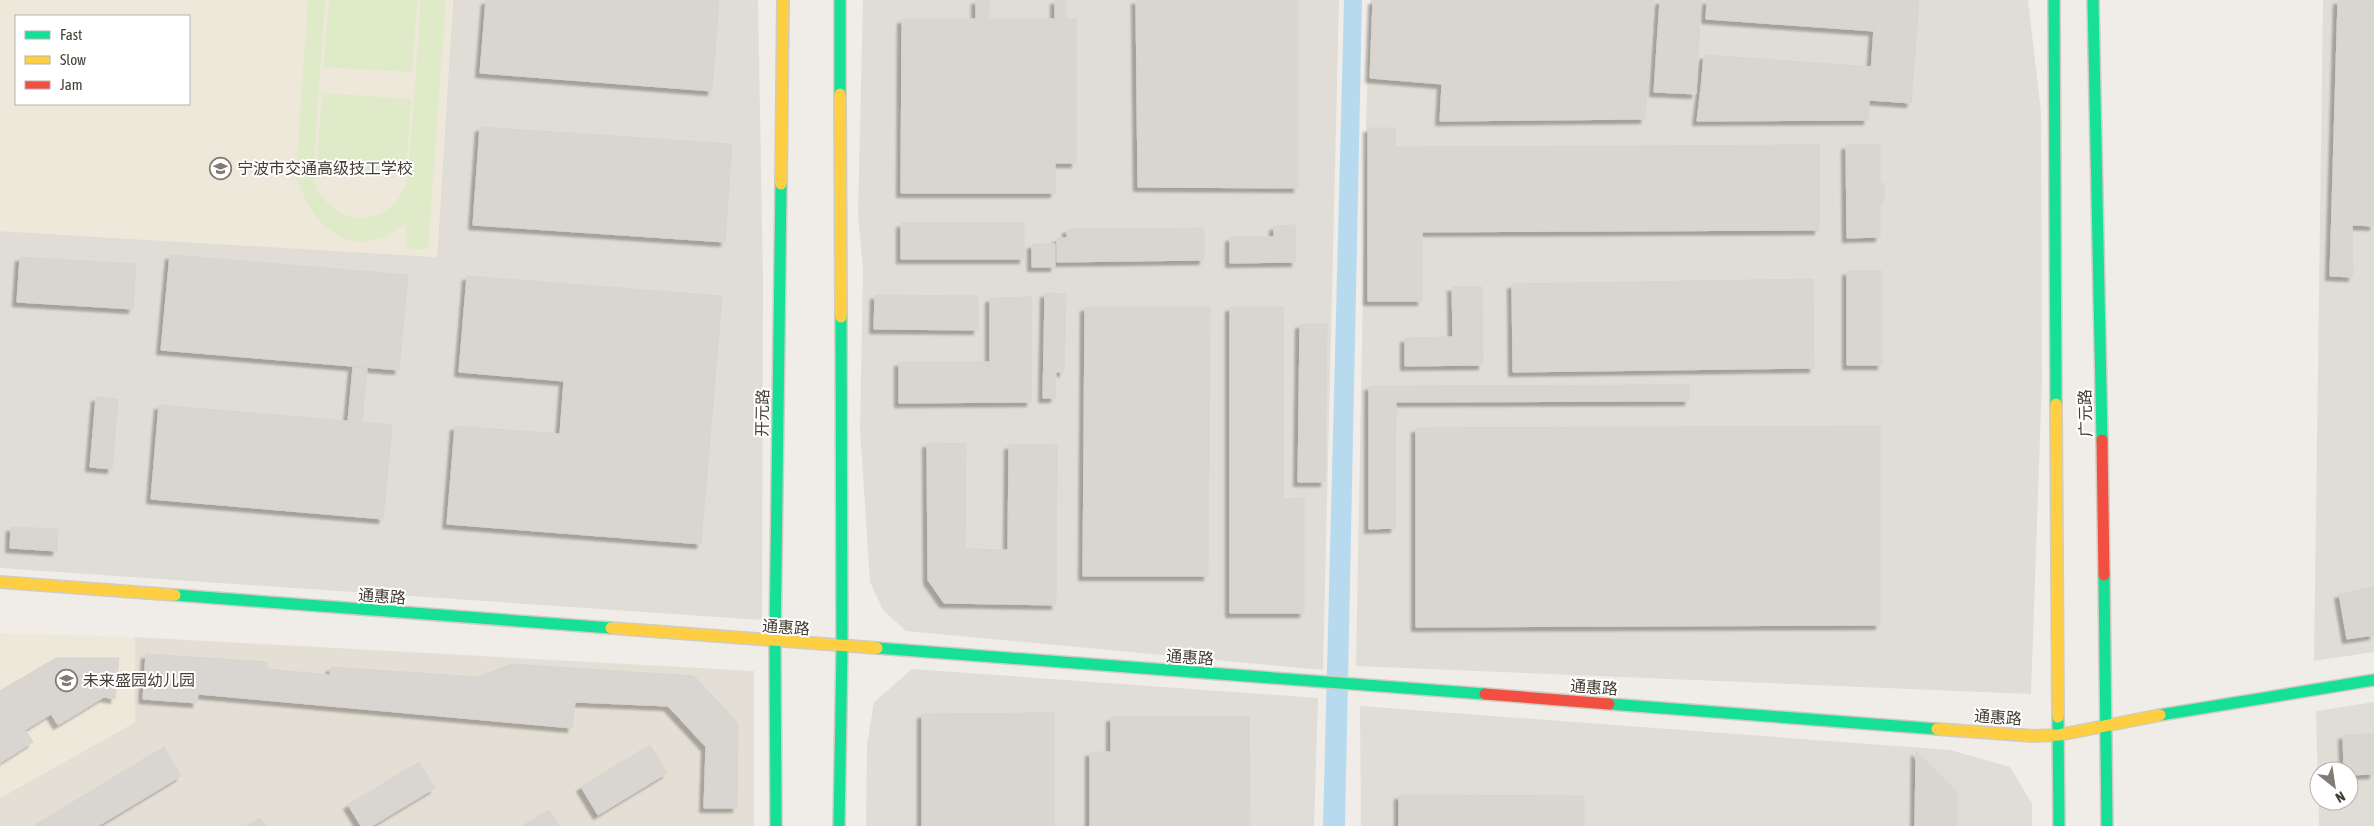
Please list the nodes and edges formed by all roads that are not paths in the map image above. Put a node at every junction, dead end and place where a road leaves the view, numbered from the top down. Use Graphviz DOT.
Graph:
graph roads {
  1 [pos="783,0"];
  2 [pos="840,0"];
  3 [pos="2044,0"];
  4 [pos="2054,0"];
  5 [pos="2093,0"];
  6 [pos="2101,0"];
  7 [pos="2093,34"];
  8 [pos="2054,60"];
  9 [pos="0,582"];
  10 [pos="775,642"];
  11 [pos="842,647"];
  12 [pos="2374,680"];
  13 [pos="2107,724"];
  14 [pos="2060,735"];
  15 [pos="776,826"];
  16 [pos="839,826"];
  17 [pos="2059,826"];
  18 [pos="2107,826"];
  1 -- 10 [label="main road, 开元路"];
  2 -- 11 [label="main road"];
  3 -- 8 [label="main road"];
  4 -- 8 [label="main road, 广元路"];
  5 -- 7 [label="main road, 广元路"];
  6 -- 7 [label="main road"];
  7 -- 13 [label="main road, 广元路"];
  8 -- 14 [label="main road, 广元路"];
  9 -- 10 [label="main road, 通惠路"];
  10 -- 11 [label="main road, 通惠路"];
  10 -- 15 [label="main road, 开元路"];
  11 -- 14 [label="main road, 通惠路"];
  11 -- 16 [label="main road"];
  12 -- 13 [label="main road, 通惠路"];
  13 -- 14 [label="main road, 通惠路"];
  13 -- 18 [label="main road, 广元路"];
  14 -- 17 [label="main road, 广元路"];
}
